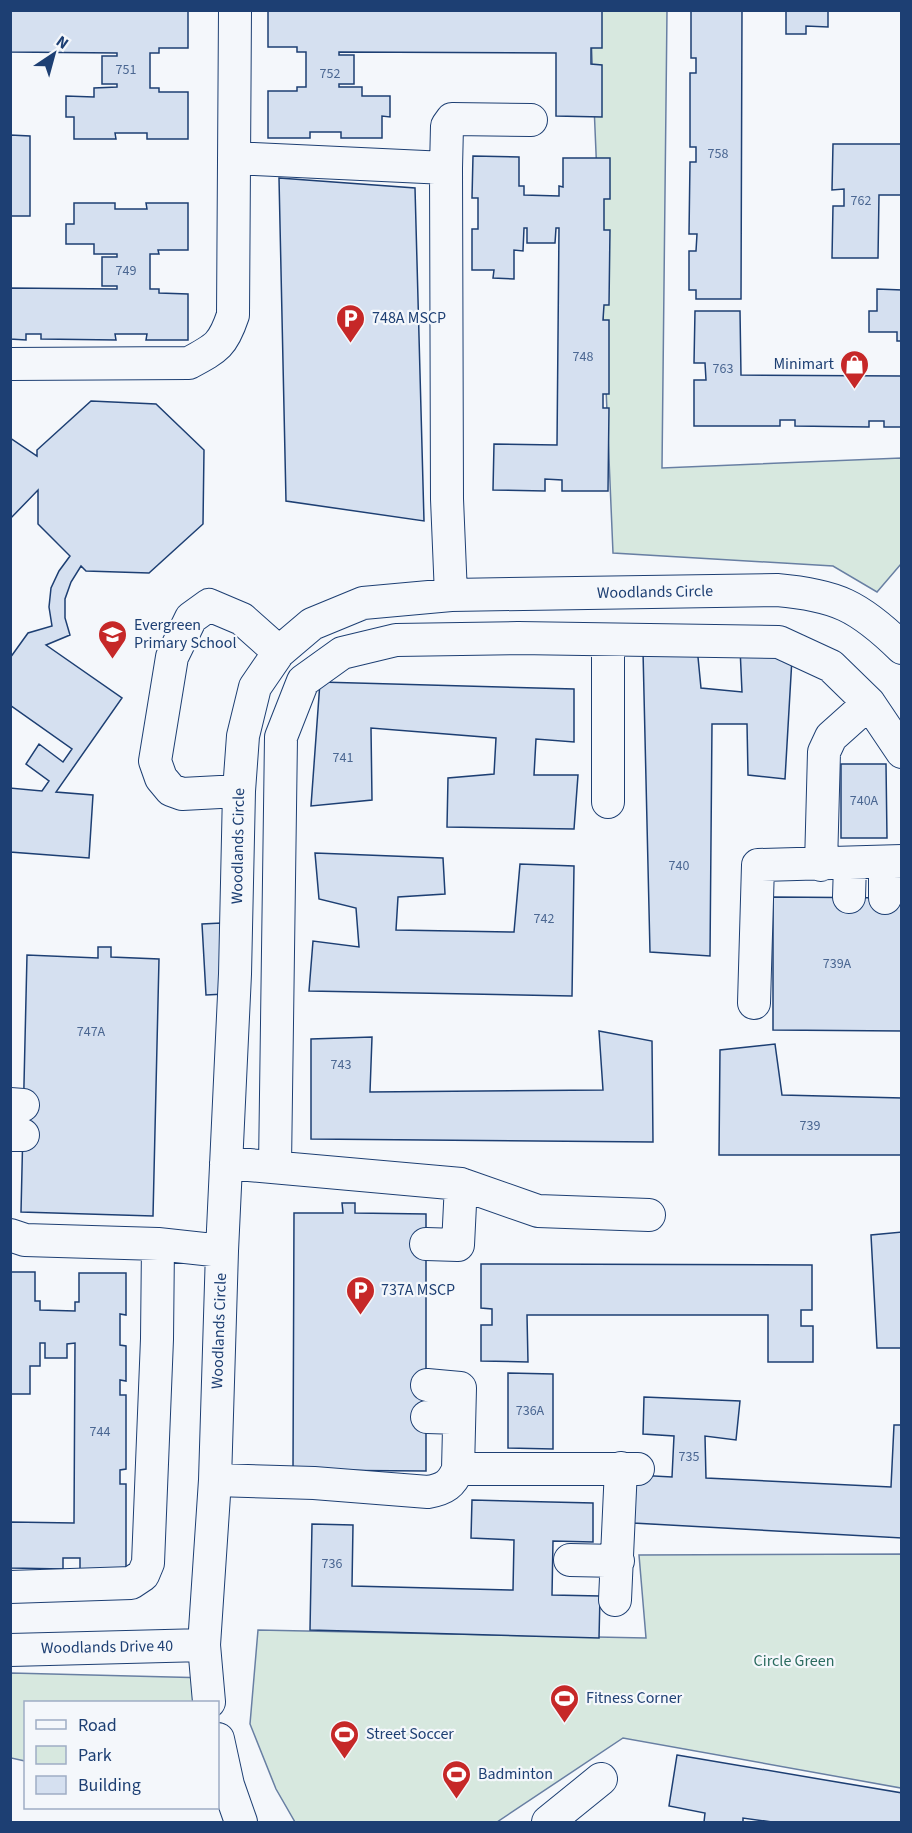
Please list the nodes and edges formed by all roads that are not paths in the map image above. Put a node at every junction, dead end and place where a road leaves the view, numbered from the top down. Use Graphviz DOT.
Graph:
graph roads {
  1 [pos="236,10"];
  2 [pos="531,120"];
  3 [pos="235,158"];
  4 [pos="446,168"];
  5 [pos="10,364"];
  6 [pos="451,595"];
  7 [pos="608,640"];
  8 [pos="902,648"];
  9 [pos="279,652"];
  10 [pos="869,703"];
  11 [pos="902,752"];
  12 [pos="239,791"];
  13 [pos="608,802"];
  14 [pos="893,862"];
  15 [pos="835,865"];
  16 [pos="849,897"];
  17 [pos="885,898"];
  18 [pos="754,1003"];
  19 [pos="226,1163"];
  20 [pos="275,1166"];
  21 [pos="461,1184"];
  22 [pos="649,1215"];
  23 [pos="10,1235"];
  24 [pos="158,1244"];
  25 [pos="426,1244"];
  26 [pos="222,1251"];
  27 [pos="428,1385"];
  28 [pos="459,1403"];
  29 [pos="427,1417"];
  30 [pos="458,1469"];
  31 [pos="215,1480"];
  32 [pos="570,1560"];
  33 [pos="618,1561"];
  34 [pos="10,1587"];
  35 [pos="615,1600"];
  36 [pos="204,1645"];
  37 [pos="10,1650"];
  38 [pos="209,1701"];
  39 [pos="219,1744"];
  40 [pos="601,1779"];
  41 [pos="241,1822"];
  42 [pos="548,1822"];
  1 -- 3 [label="street"];
  2 -- 4 [label="street"];
  3 -- 4 [label="street"];
  3 -- 5 [label="street"];
  4 -- 6 [label="street"];
  6 -- 8 [label="street, Woodlands Circle"];
  6 -- 9 [label="street, Woodlands Circle"];
  7 -- 10 [label="street"];
  7 -- 13 [label="street"];
  7 -- 20 [label="street"];
  9 -- 12 [label="street, Woodlands Circle"];
  9 -- 12 [label="street"];
  10 -- 11 [label="street"];
  10 -- 15 [label="street"];
  12 -- 19 [label="street, Woodlands Circle"];
  14 -- 15 [label="street"];
  14 -- 17 [label="street"];
  15 -- 16 [label="street"];
  15 -- 18 [label="street"];
  19 -- 20 [label="street"];
  19 -- 26 [label="street, Woodlands Circle"];
  20 -- 21 [label="street"];
  21 -- 22 [label="street"];
  21 -- 25 [label="street"];
  23 -- 24 [label="street"];
  24 -- 26 [label="street"];
  24 -- 34 [label="street"];
  26 -- 31 [label="street, Woodlands Circle"];
  27 -- 28 [label="street"];
  28 -- 29 [label="street"];
  28 -- 30 [label="street"];
  30 -- 31 [label="street"];
  30 -- 33 [label="street"];
  31 -- 36 [label="street, Woodlands Circle"];
  32 -- 33 [label="street"];
  33 -- 35 [label="street"];
  36 -- 37 [label="street, Woodlands Drive 40"];
  36 -- 38 [label="street, Woodlands Circle"];
  39 -- 41 [label="street"];
  40 -- 42 [label="street"];
}
